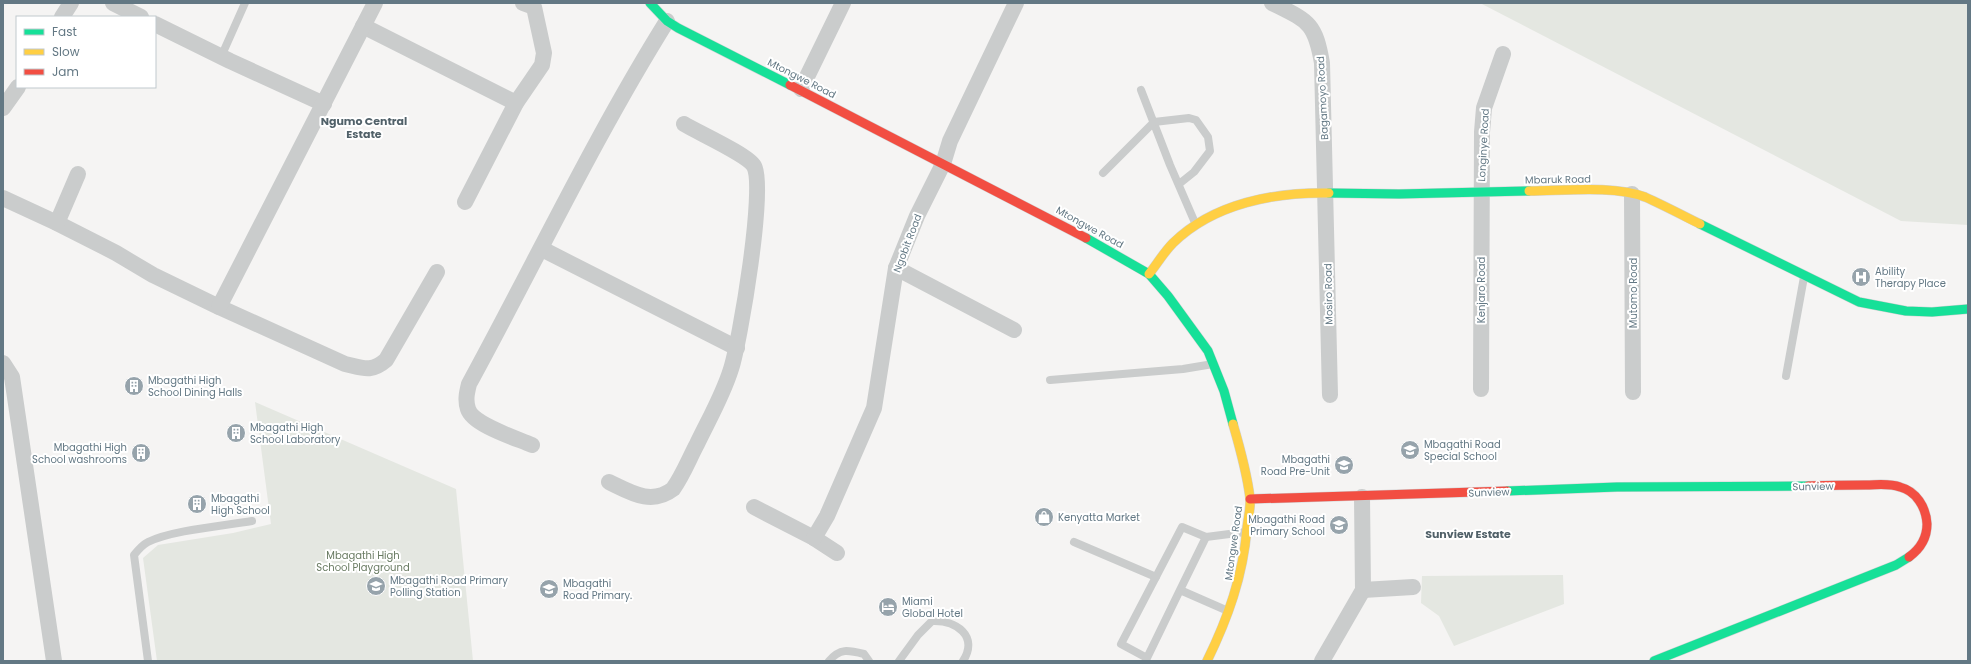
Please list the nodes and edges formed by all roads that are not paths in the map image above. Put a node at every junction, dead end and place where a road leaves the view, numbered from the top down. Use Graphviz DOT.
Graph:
graph roads {
  1 [pos="71,3"];
  2 [pos="113,3"];
  3 [pos="246,3"];
  4 [pos="376,3"];
  5 [pos="523,3"];
  6 [pos="650,3"];
  7 [pos="843,3"];
  8 [pos="1016,3"];
  9 [pos="1272,3"];
  10 [pos="63,16"];
  11 [pos="139,16"];
  12 [pos="667,21"];
  13 [pos="156,24"];
  14 [pos="363,26"];
  15 [pos="1503,54"];
  16 [pos="221,57"];
  17 [pos="17,88"];
  18 [pos="801,89"];
  19 [pos="1141,90"];
  20 [pos="516,103"];
  21 [pos="324,104"];
  22 [pos="3,108"];
  23 [pos="1154,122"];
  24 [pos="684,124"];
  25 [pos="943,164"];
  26 [pos="1104,173"];
  27 [pos="78,174"];
  28 [pos="1178,184"];
  29 [pos="1480,192"];
  30 [pos="1326,193"];
  31 [pos="1632,194"];
  32 [pos="3,198"];
  33 [pos="465,202"];
  34 [pos="57,223"];
  35 [pos="1197,225"];
  36 [pos="542,249"];
  37 [pos="896,268"];
  38 [pos="437,272"];
  39 [pos="1149,274"];
  40 [pos="1804,276"];
  41 [pos="219,307"];
  42 [pos="1968,309"];
  43 [pos="1014,330"];
  44 [pos="738,348"];
  45 [pos="3,363"];
  46 [pos="1213,364"];
  47 [pos="1786,376"];
  48 [pos="1050,380"];
  49 [pos="1481,389"];
  50 [pos="1633,392"];
  51 [pos="1330,396"];
  52 [pos="532,445"];
  53 [pos="608,482"];
  54 [pos="1362,497"];
  55 [pos="1250,499"];
  56 [pos="754,507"];
  57 [pos="252,521"];
  58 [pos="1247,532"];
  59 [pos="1206,537"];
  60 [pos="814,538"];
  61 [pos="1074,542"];
  62 [pos="837,553"];
  63 [pos="1156,577"];
  64 [pos="1413,587"];
  65 [pos="1180,590"];
  66 [pos="1363,590"];
  67 [pos="1229,612"];
  68 [pos="54,661"];
  69 [pos="148,661"];
  70 [pos="829,661"];
  71 [pos="869,661"];
  72 [pos="899,661"];
  73 [pos="962,661"];
  74 [pos="1207,661"];
  75 [pos="1322,661"];
  76 [pos="1654,661"];
  1 -- 10 [label="street"];
  2 -- 11 [label="street"];
  3 -- 16 [label="lane"];
  4 -- 14 [label="street"];
  5 -- 20 [label="street"];
  6 -- 12 [label="street, Mtongwe Road"];
  7 -- 18 [label="street"];
  8 -- 25 [label="street, Ngobit Road"];
  9 -- 30 [label="street, Bagamoyo Road"];
  12 -- 18 [label="street, Mtongwe Road"];
  12 -- 36 [label="street"];
  13 -- 16 [label="street"];
  14 -- 20 [label="street"];
  14 -- 21 [label="street"];
  15 -- 29 [label="street, Longinye Road"];
  16 -- 21 [label="street"];
  17 -- 22 [label="street"];
  18 -- 25 [label="street, Mtongwe Road"];
  19 -- 23 [label="lane"];
  20 -- 33 [label="street"];
  21 -- 41 [label="street"];
  23 -- 26 [label="lane"];
  23 -- 28 [label="lane"];
  23 -- 28 [label="lane"];
  24 -- 44 [label="street"];
  25 -- 37 [label="street, Ngobit Road"];
  25 -- 39 [label="street, Mtongwe Road"];
  27 -- 34 [label="street"];
  28 -- 35 [label="lane"];
  29 -- 30 [label="street, Mbaruk Road"];
  29 -- 31 [label="street, Mbaruk Road"];
  29 -- 49 [label="street, Kenjaro Road"];
  30 -- 35 [label="street, Mbaruk Road"];
  30 -- 51 [label="street, Mosiro Road"];
  31 -- 40 [label="street, Mbaruk Road"];
  31 -- 50 [label="street, Mutomo Road"];
  32 -- 34 [label="street"];
  34 -- 41 [label="street"];
  35 -- 39 [label="street, Mbaruk Road"];
  36 -- 44 [label="street"];
  36 -- 52 [label="street"];
  37 -- 43 [label="street"];
  37 -- 60 [label="street, Ngobit Road"];
  38 -- 41 [label="street"];
  39 -- 46 [label="street, Mtongwe Road"];
  40 -- 42 [label="street, Mbaruk Road"];
  40 -- 47 [label="lane"];
  44 -- 53 [label="street"];
  45 -- 68 [label="street"];
  46 -- 48 [label="lane"];
  46 -- 55 [label="street, Mtongwe Road"];
  54 -- 55 [label="street, Sunview"];
  54 -- 66 [label="street"];
  54 -- 76 [label="street, Sunview"];
  55 -- 58 [label="street, Mtongwe Road"];
  56 -- 60 [label="street"];
  57 -- 69 [label="lane"];
  58 -- 59 [label="lane"];
  58 -- 67 [label="street, Mtongwe Road"];
  59 -- 63 [label="lane"];
  59 -- 65 [label="lane"];
  60 -- 62 [label="street"];
  61 -- 63 [label="lane"];
  63 -- 65 [label="lane"];
  64 -- 66 [label="street"];
  65 -- 67 [label="lane"];
  66 -- 75 [label="street"];
  67 -- 74 [label="street, Mtongwe Road"];
  70 -- 71 [label="lane"];
  72 -- 73 [label="lane"];
}
